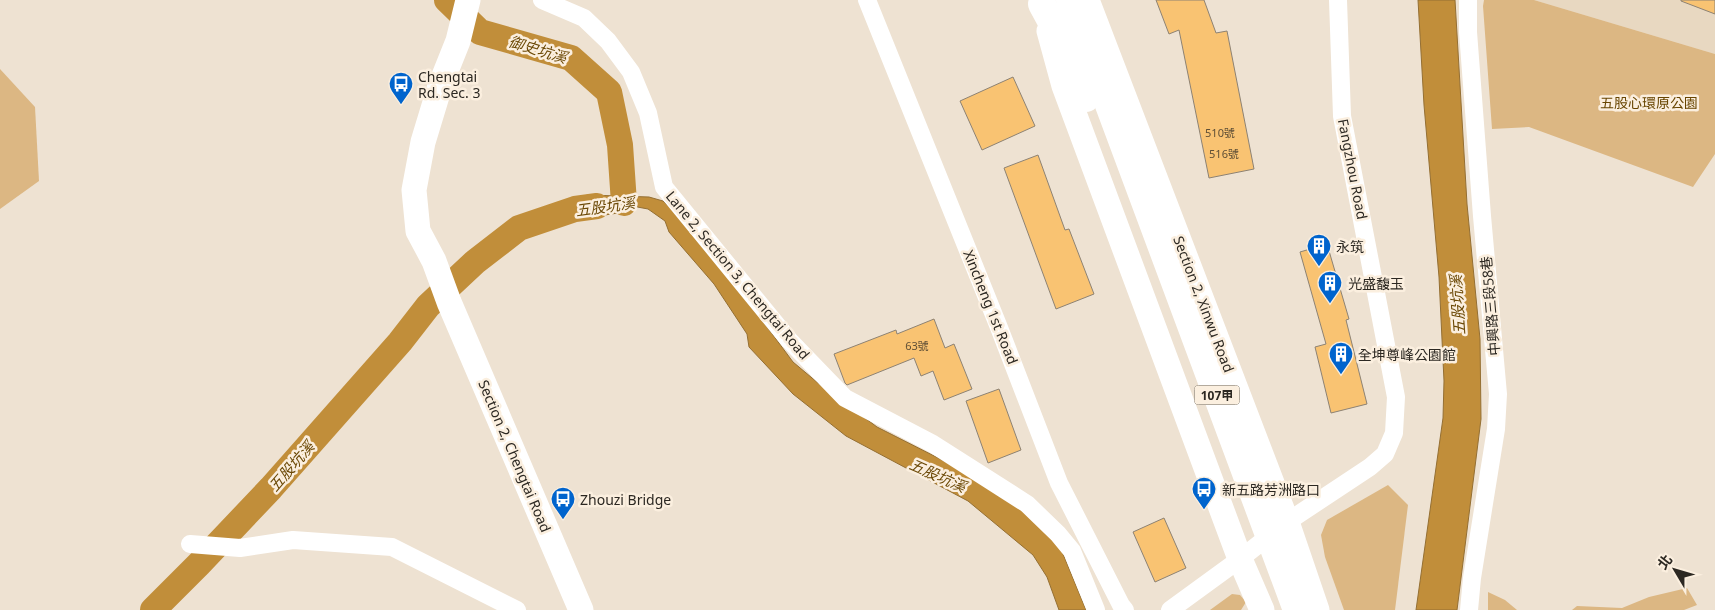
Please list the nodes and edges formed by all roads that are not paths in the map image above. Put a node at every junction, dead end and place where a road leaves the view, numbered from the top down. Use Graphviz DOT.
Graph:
graph roads {
  1 [pos="542,0"];
  2 [pos="1070,0"];
  3 [pos="1087,0"];
  4 [pos="1338,0"];
  5 [pos="1468,0"];
  6 [pos="471,1"];
  7 [pos="871,1"];
  8 [pos="1041,2"];
  9 [pos="1129,184"];
  10 [pos="1287,522"];
  11 [pos="194,544"];
  12 [pos="1240,559"];
  13 [pos="1312,609"];
  14 [pos="517,610"];
  15 [pos="581,610"];
  16 [pos="1096,610"];
  17 [pos="1125,610"];
  18 [pos="1170,610"];
  19 [pos="1262,610"];
  20 [pos="1277,610"];
  21 [pos="1468,610"];
  1 -- 16 [label="street, Lane 2, Section 3, Chengtai Road"];
  2 -- 9 [label="main road, Section 2, Xinwu Road / 107甲"];
  3 -- 10 [label="main road, Section 2, Xinwu Road / 107甲"];
  4 -- 10 [label="street, Fangzhou Road"];
  5 -- 21 [label="street, 中興路三段58巷"];
  6 -- 15 [label="main road, Section 2, Chengtai Road"];
  7 -- 17 [label="street, Xincheng 1st Road"];
  8 -- 9 [label="main road, Section 2, Xinwu Road / 107甲"];
  8 -- 12 [label="main road, Section 2, Xinwu Road / 107甲"];
  9 -- 13 [label="main road, Section 2, Xinwu Road / 107甲"];
  9 -- 20 [label="main road, Section 2, Xinwu Road / 107甲"];
  10 -- 12 [label="street, Fangzhou Road"];
  10 -- 13 [label="main road, Section 2, Xinwu Road / 107甲"];
  11 -- 14 [label="street"];
  12 -- 18 [label="street"];
  12 -- 19 [label="main road, Section 2, Xinwu Road / 107甲"];
}
